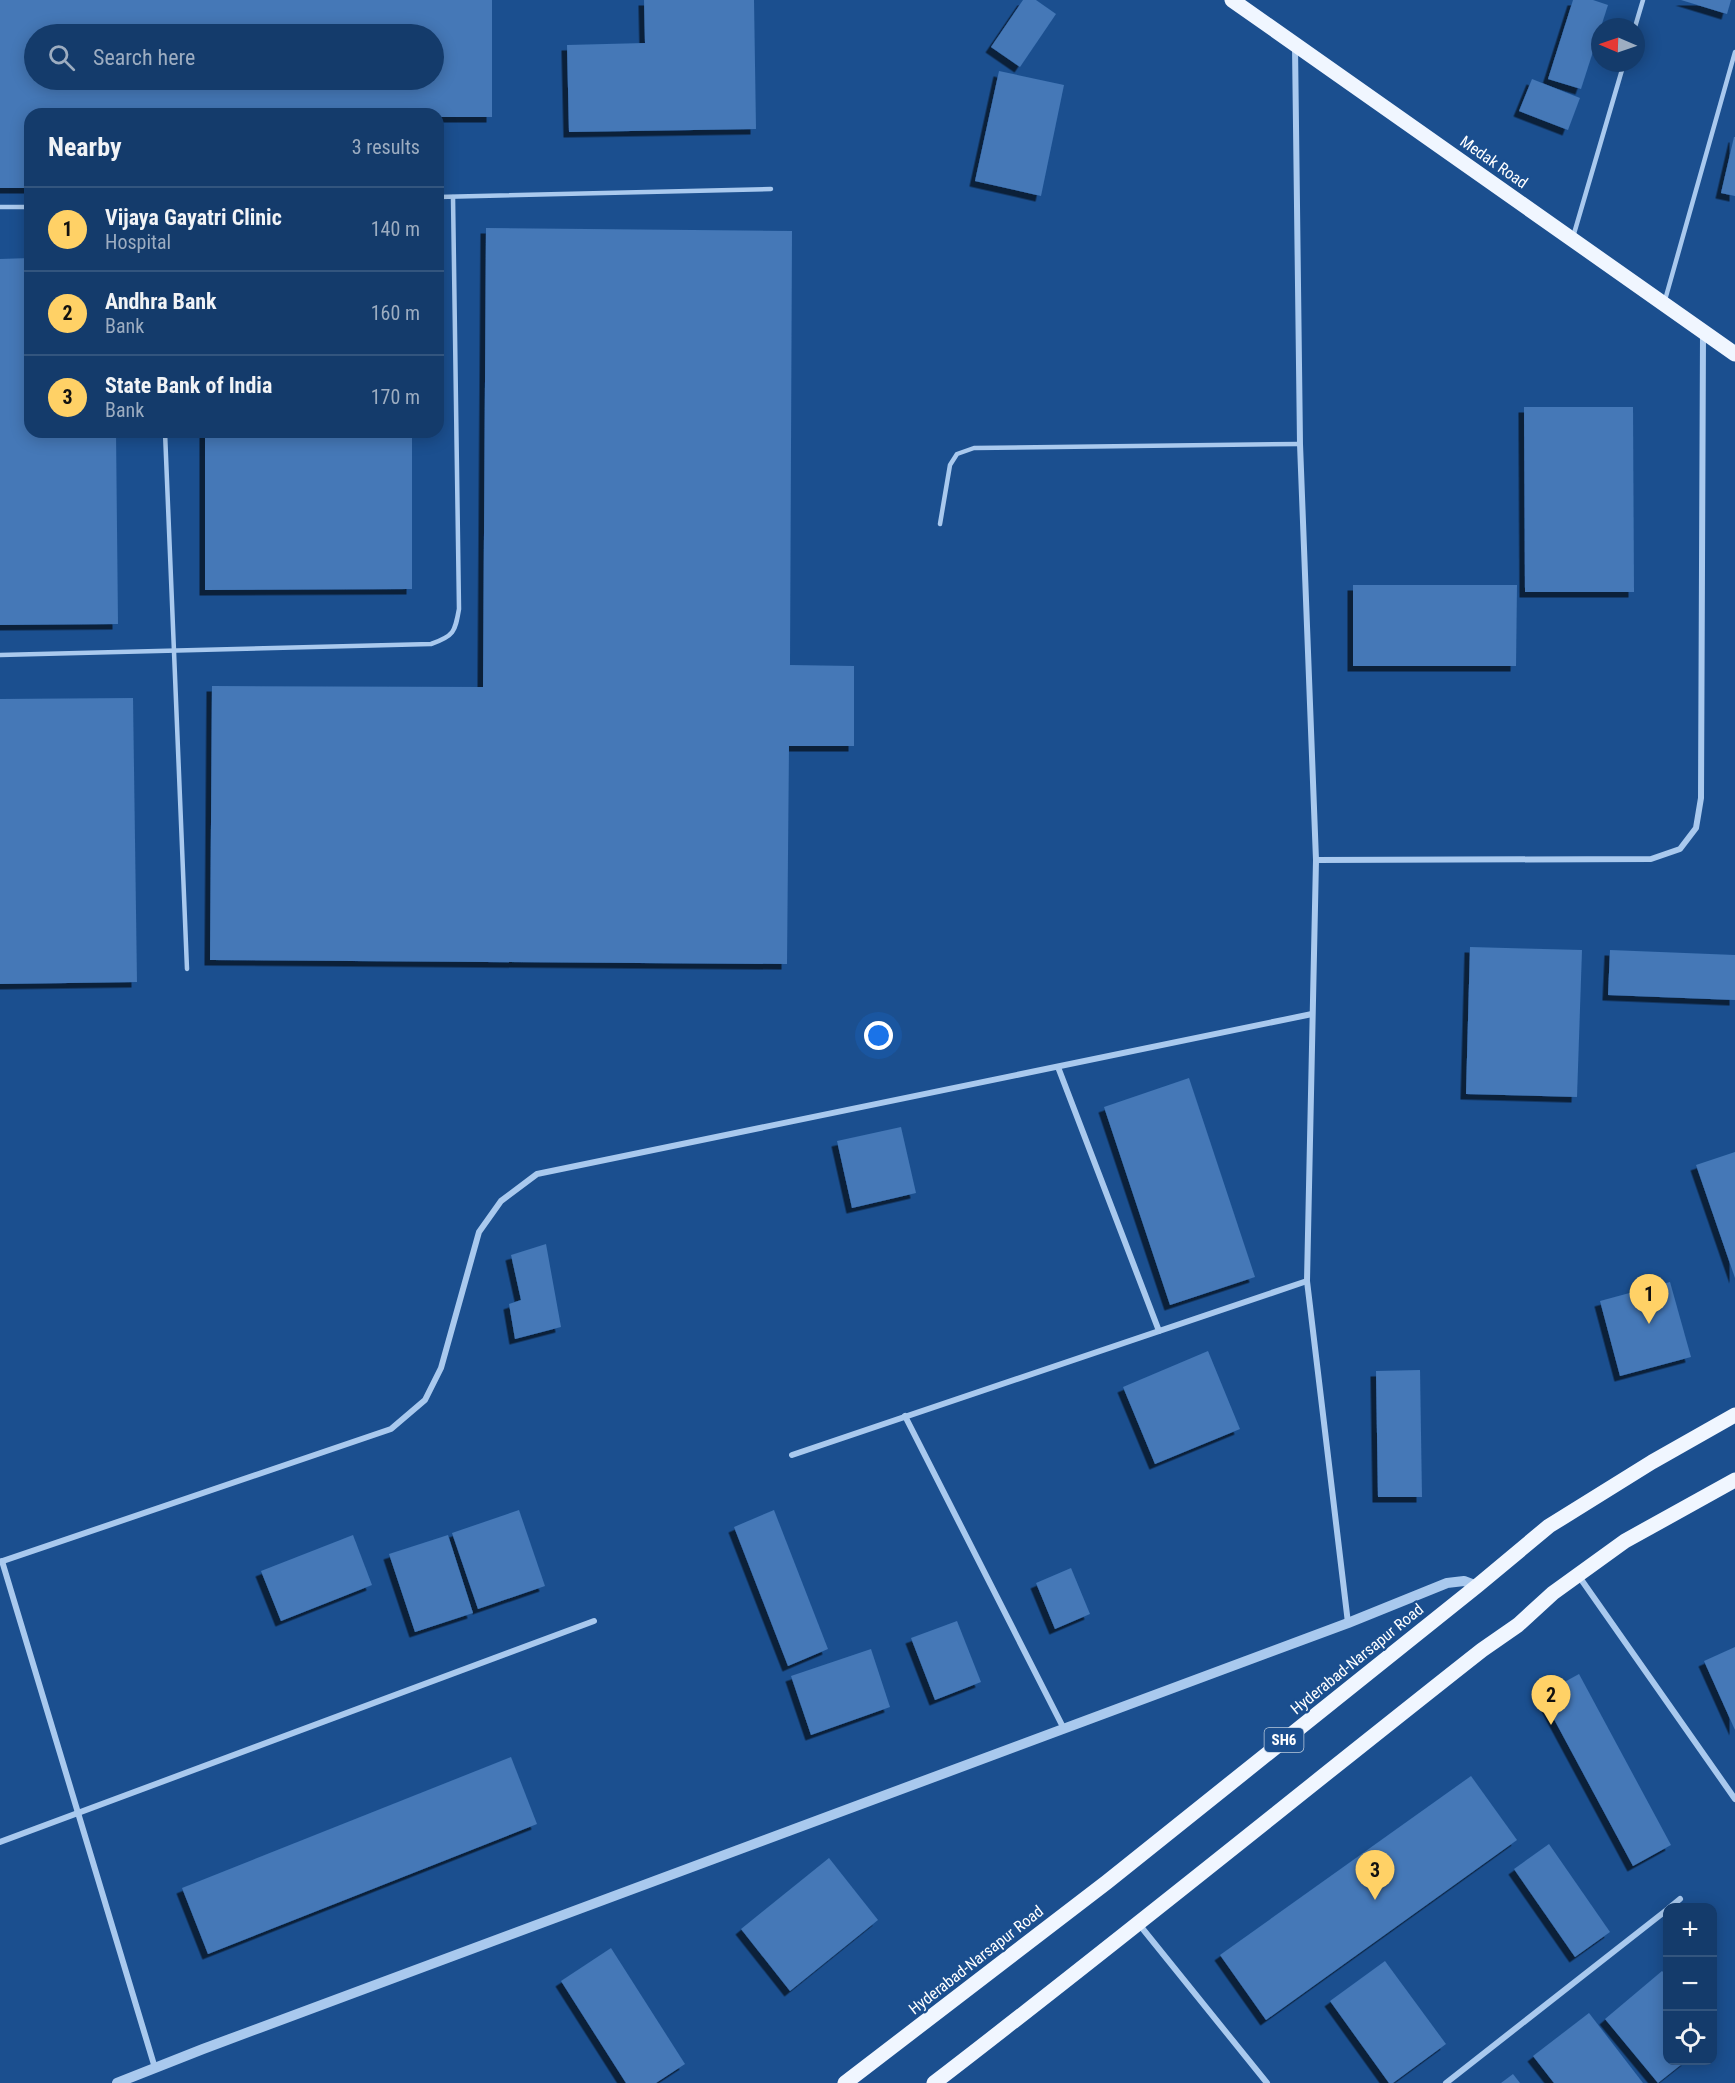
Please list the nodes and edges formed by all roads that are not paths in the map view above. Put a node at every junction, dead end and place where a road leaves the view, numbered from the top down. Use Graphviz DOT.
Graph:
graph roads {
  1 [pos="1232,0"];
  2 [pos="1643,0"];
  3 [pos="1638,18"];
  4 [pos="1295,42"];
  5 [pos="1735,52"];
  6 [pos="1621,72"];
  7 [pos="771,189"];
  8 [pos="444,197"];
  9 [pos="453,197"];
  10 [pos="0,207"];
  11 [pos="24,207"];
  12 [pos="1572,240"];
  13 [pos="1664,305"];
  14 [pos="1703,332"];
  15 [pos="1735,354"];
  16 [pos="165,438"];
  17 [pos="1300,444"];
  18 [pos="940,524"];
  19 [pos="174,652"];
  20 [pos="0,655"];
  21 [pos="1316,860"];
  22 [pos="188,969"];
  23 [pos="1312,1014"];
  24 [pos="1058,1067"];
  25 [pos="1307,1281"];
  26 [pos="1159,1331"];
  27 [pos="1735,1415"];
  28 [pos="905,1416"];
  29 [pos="792,1455"];
  30 [pos="1735,1480"];
  31 [pos="1,1562"];
  32 [pos="1578,1574"];
  33 [pos="1477,1586"];
  34 [pos="594,1621"];
  35 [pos="1348,1623"];
  36 [pos="1064,1729"];
  37 [pos="1735,1799"];
  38 [pos="79,1812"];
  39 [pos="0,1842"];
  40 [pos="1680,1899"];
  41 [pos="1675,1903"];
  42 [pos="1663,1912"];
  43 [pos="1138,1922"];
  44 [pos="155,2068"];
  45 [pos="117,2083"];
  46 [pos="845,2083"];
  47 [pos="934,2083"];
  48 [pos="1267,2083"];
  49 [pos="1446,2083"];
  1 -- 4 [label="main road, Medak Road"];
  2 -- 3 [label="lane"];
  4 -- 12 [label="main road, Medak Road"];
  4 -- 17 [label="street"];
  5 -- 13 [label="lane"];
  6 -- 12 [label="lane"];
  7 -- 9 [label="lane"];
  8 -- 9 [label="lane"];
  9 -- 19 [label="lane"];
  10 -- 11 [label="lane"];
  12 -- 13 [label="main road, Medak Road"];
  13 -- 14 [label="main road, Medak Road"];
  14 -- 15 [label="main road, Medak Road"];
  14 -- 21 [label="street"];
  16 -- 19 [label="lane"];
  17 -- 18 [label="lane"];
  17 -- 21 [label="street"];
  19 -- 20 [label="lane"];
  19 -- 22 [label="lane"];
  21 -- 23 [label="street"];
  23 -- 24 [label="street"];
  23 -- 25 [label="street"];
  24 -- 26 [label="street"];
  24 -- 31 [label="street"];
  25 -- 26 [label="street"];
  25 -- 35 [label="street"];
  26 -- 28 [label="street"];
  27 -- 33 [label="main road, Hyderabad-Narsapur Road / SH6"];
  28 -- 29 [label="street"];
  28 -- 36 [label="street"];
  30 -- 32 [label="main road"];
  31 -- 38 [label="street"];
  32 -- 37 [label="street"];
  32 -- 43 [label="main road"];
  33 -- 35 [label="street"];
  33 -- 46 [label="main road, Hyderabad-Narsapur Road / SH6"];
  34 -- 38 [label="street"];
  35 -- 36 [label="street"];
  36 -- 44 [label="street"];
  38 -- 39 [label="street"];
  38 -- 44 [label="street"];
  40 -- 41 [label="street"];
  42 -- 49 [label="street"];
  43 -- 47 [label="main road"];
  43 -- 48 [label="street"];
  44 -- 45 [label="street"];
}
